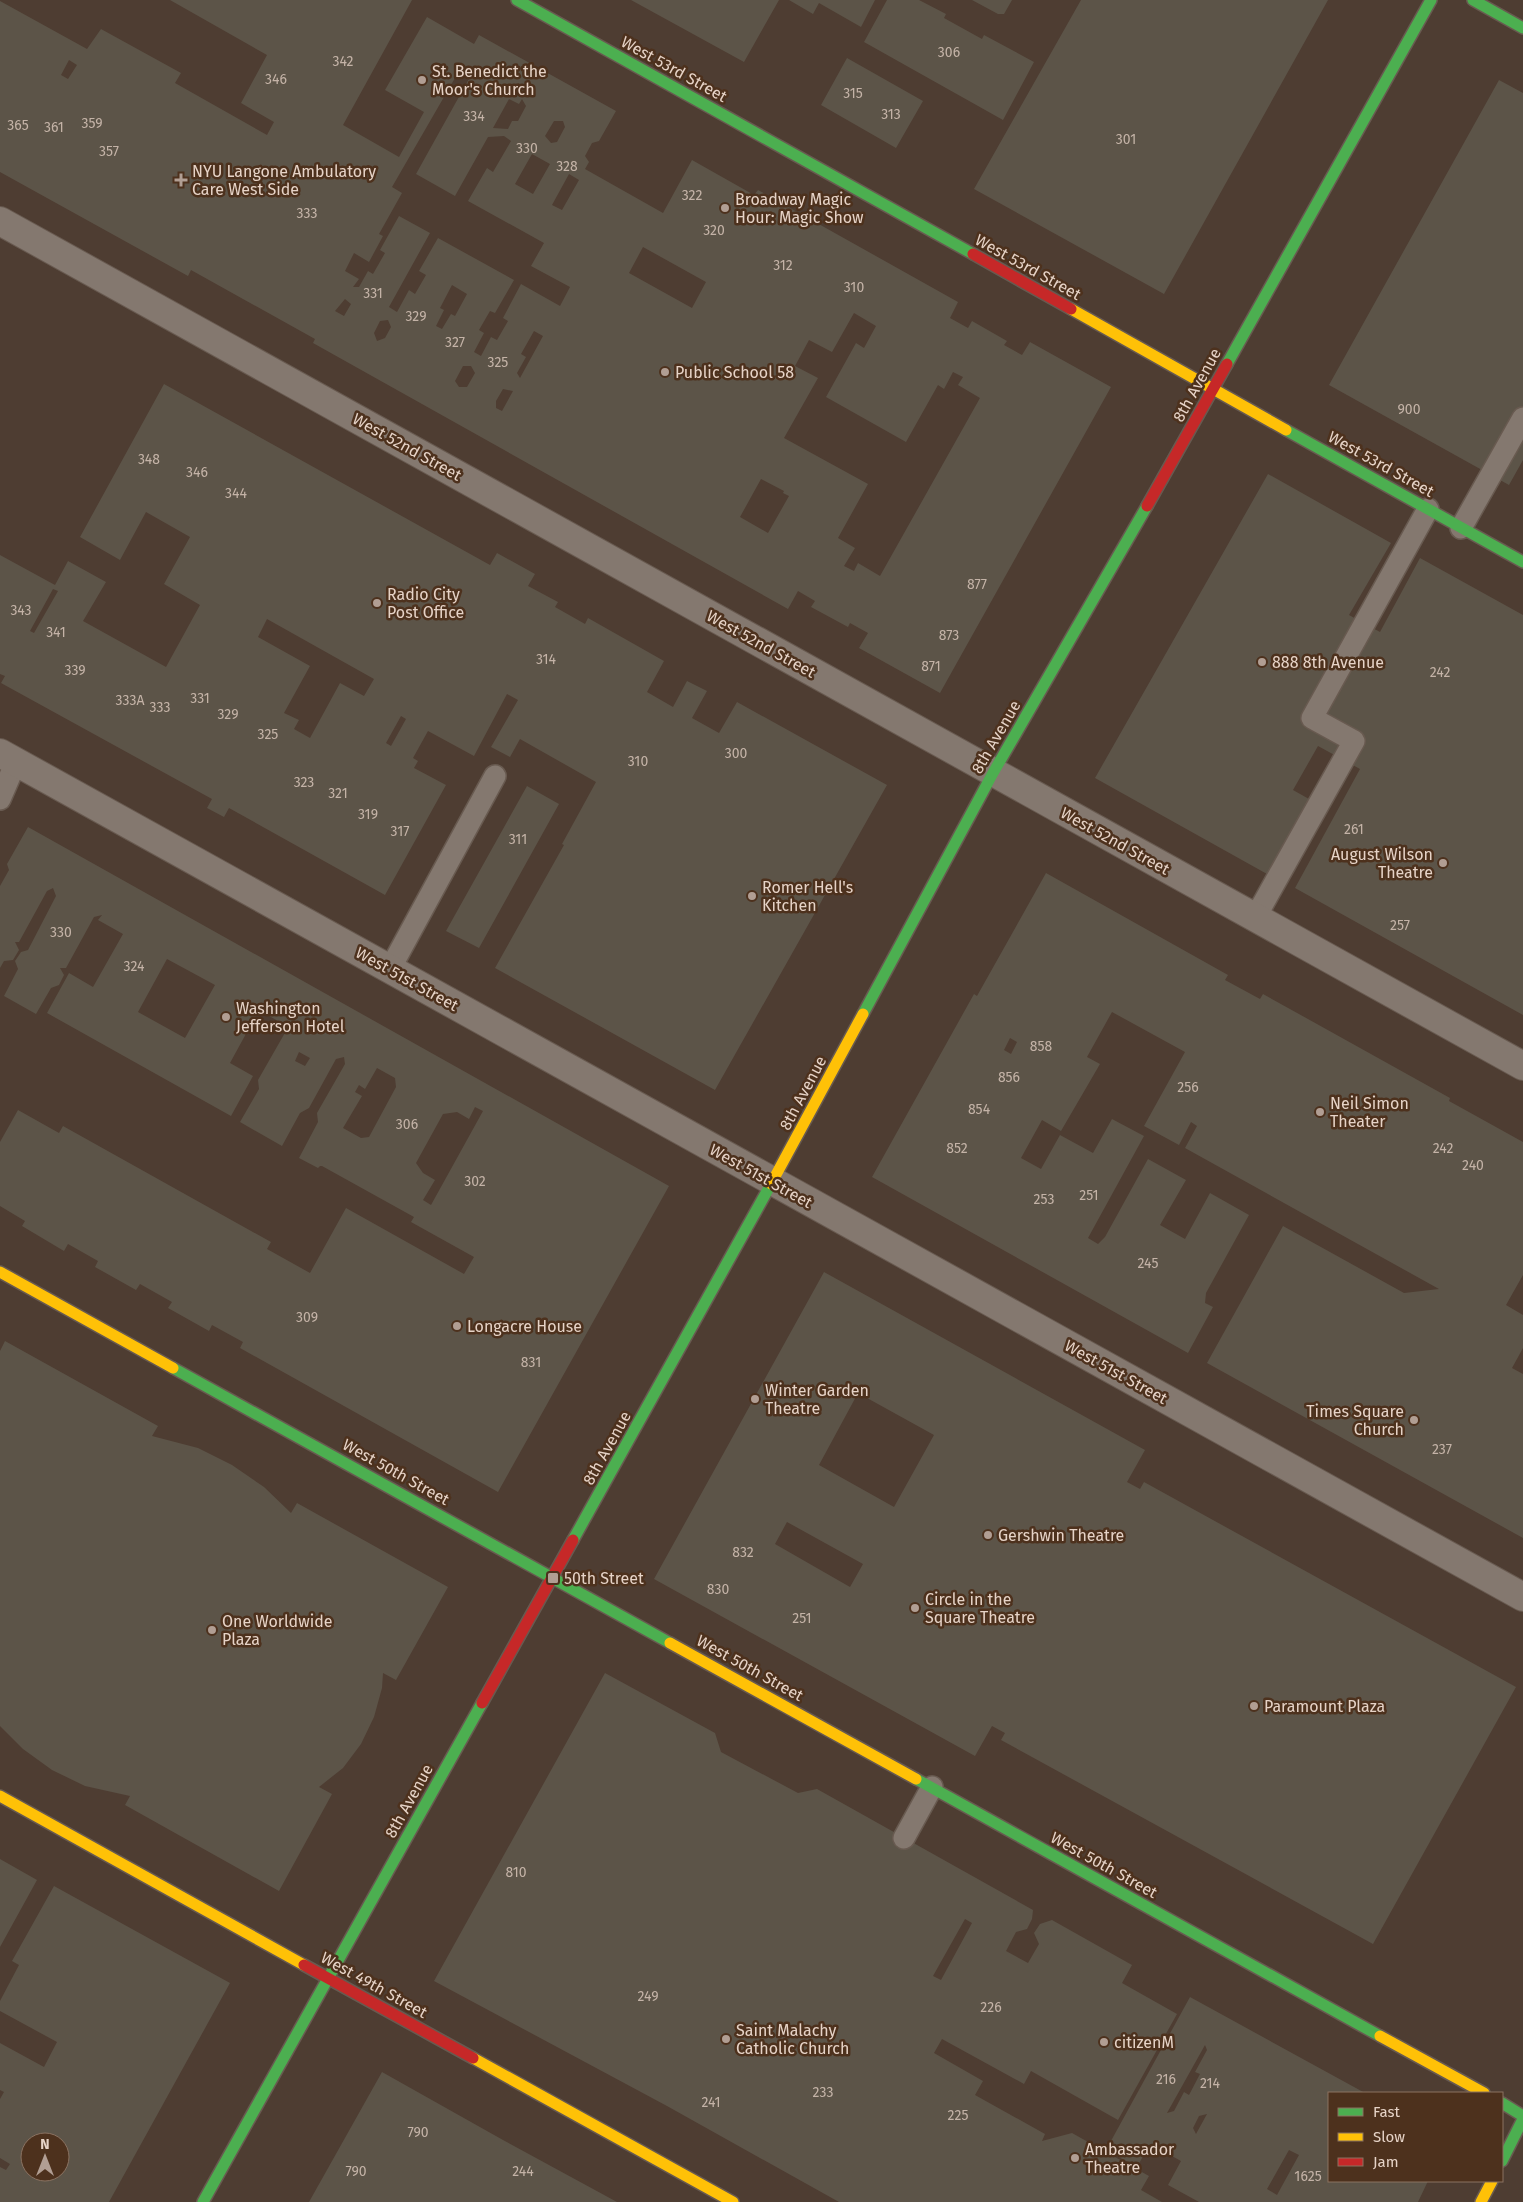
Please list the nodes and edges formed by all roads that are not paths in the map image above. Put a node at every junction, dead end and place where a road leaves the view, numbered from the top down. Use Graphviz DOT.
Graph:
graph roads {
  1 [pos="517,0"];
  2 [pos="1431,0"];
  3 [pos="1473,0"];
  4 [pos="1523,28"];
  5 [pos="0,221"];
  6 [pos="1213,389"];
  7 [pos="1523,418"];
  8 [pos="1428,508"];
  9 [pos="1462,528"];
  10 [pos="1523,562"];
  11 [pos="8,758"];
  12 [pos="993,773"];
  13 [pos="495,776"];
  14 [pos="0,799"];
  15 [pos="1255,918"];
  16 [pos="390,970"];
  17 [pos="1523,1066"];
  18 [pos="773,1182"];
  19 [pos="0,1272"];
  20 [pos="554,1578"];
  21 [pos="1523,1597"];
  22 [pos="932,1787"];
  23 [pos="0,1796"];
  24 [pos="904,1838"];
  25 [pos="328,1977"];
  26 [pos="1482,2092"];
  27 [pos="1503,2104"];
  28 [pos="1523,2117"];
  29 [pos="1503,2159"];
  30 [pos="1491,2182"];
  31 [pos="204,2202"];
  32 [pos="733,2202"];
  33 [pos="1481,2202"];
  1 -- 6 [label="main road, West 53rd Street"];
  2 -- 6 [label="main road, 8th Avenue"];
  3 -- 4 [label="main road"];
  5 -- 12 [label="street, West 52nd Street"];
  6 -- 8 [label="main road, West 53rd Street"];
  6 -- 12 [label="main road, 8th Avenue"];
  7 -- 9 [label="lane"];
  8 -- 9 [label="main road, West 53rd Street"];
  8 -- 15 [label="lane"];
  9 -- 10 [label="main road, West 53rd Street"];
  11 -- 14 [label="lane"];
  11 -- 16 [label="street, West 51st Street"];
  12 -- 15 [label="street, West 52nd Street"];
  12 -- 18 [label="main road, 8th Avenue"];
  13 -- 16 [label="lane"];
  15 -- 17 [label="street, West 52nd Street"];
  16 -- 18 [label="street, West 51st Street"];
  18 -- 20 [label="main road, 8th Avenue"];
  18 -- 21 [label="street, West 51st Street"];
  19 -- 20 [label="main road, West 50th Street"];
  20 -- 22 [label="main road, West 50th Street"];
  20 -- 25 [label="main road, 8th Avenue"];
  22 -- 24 [label="lane"];
  22 -- 26 [label="main road, West 50th Street"];
  23 -- 25 [label="main road, West 49th Street"];
  25 -- 31 [label="main road, 8th Avenue"];
  25 -- 32 [label="main road, West 49th Street"];
  27 -- 28 [label="main road"];
  28 -- 29 [label="main road"];
  30 -- 33 [label="main road"];
}
